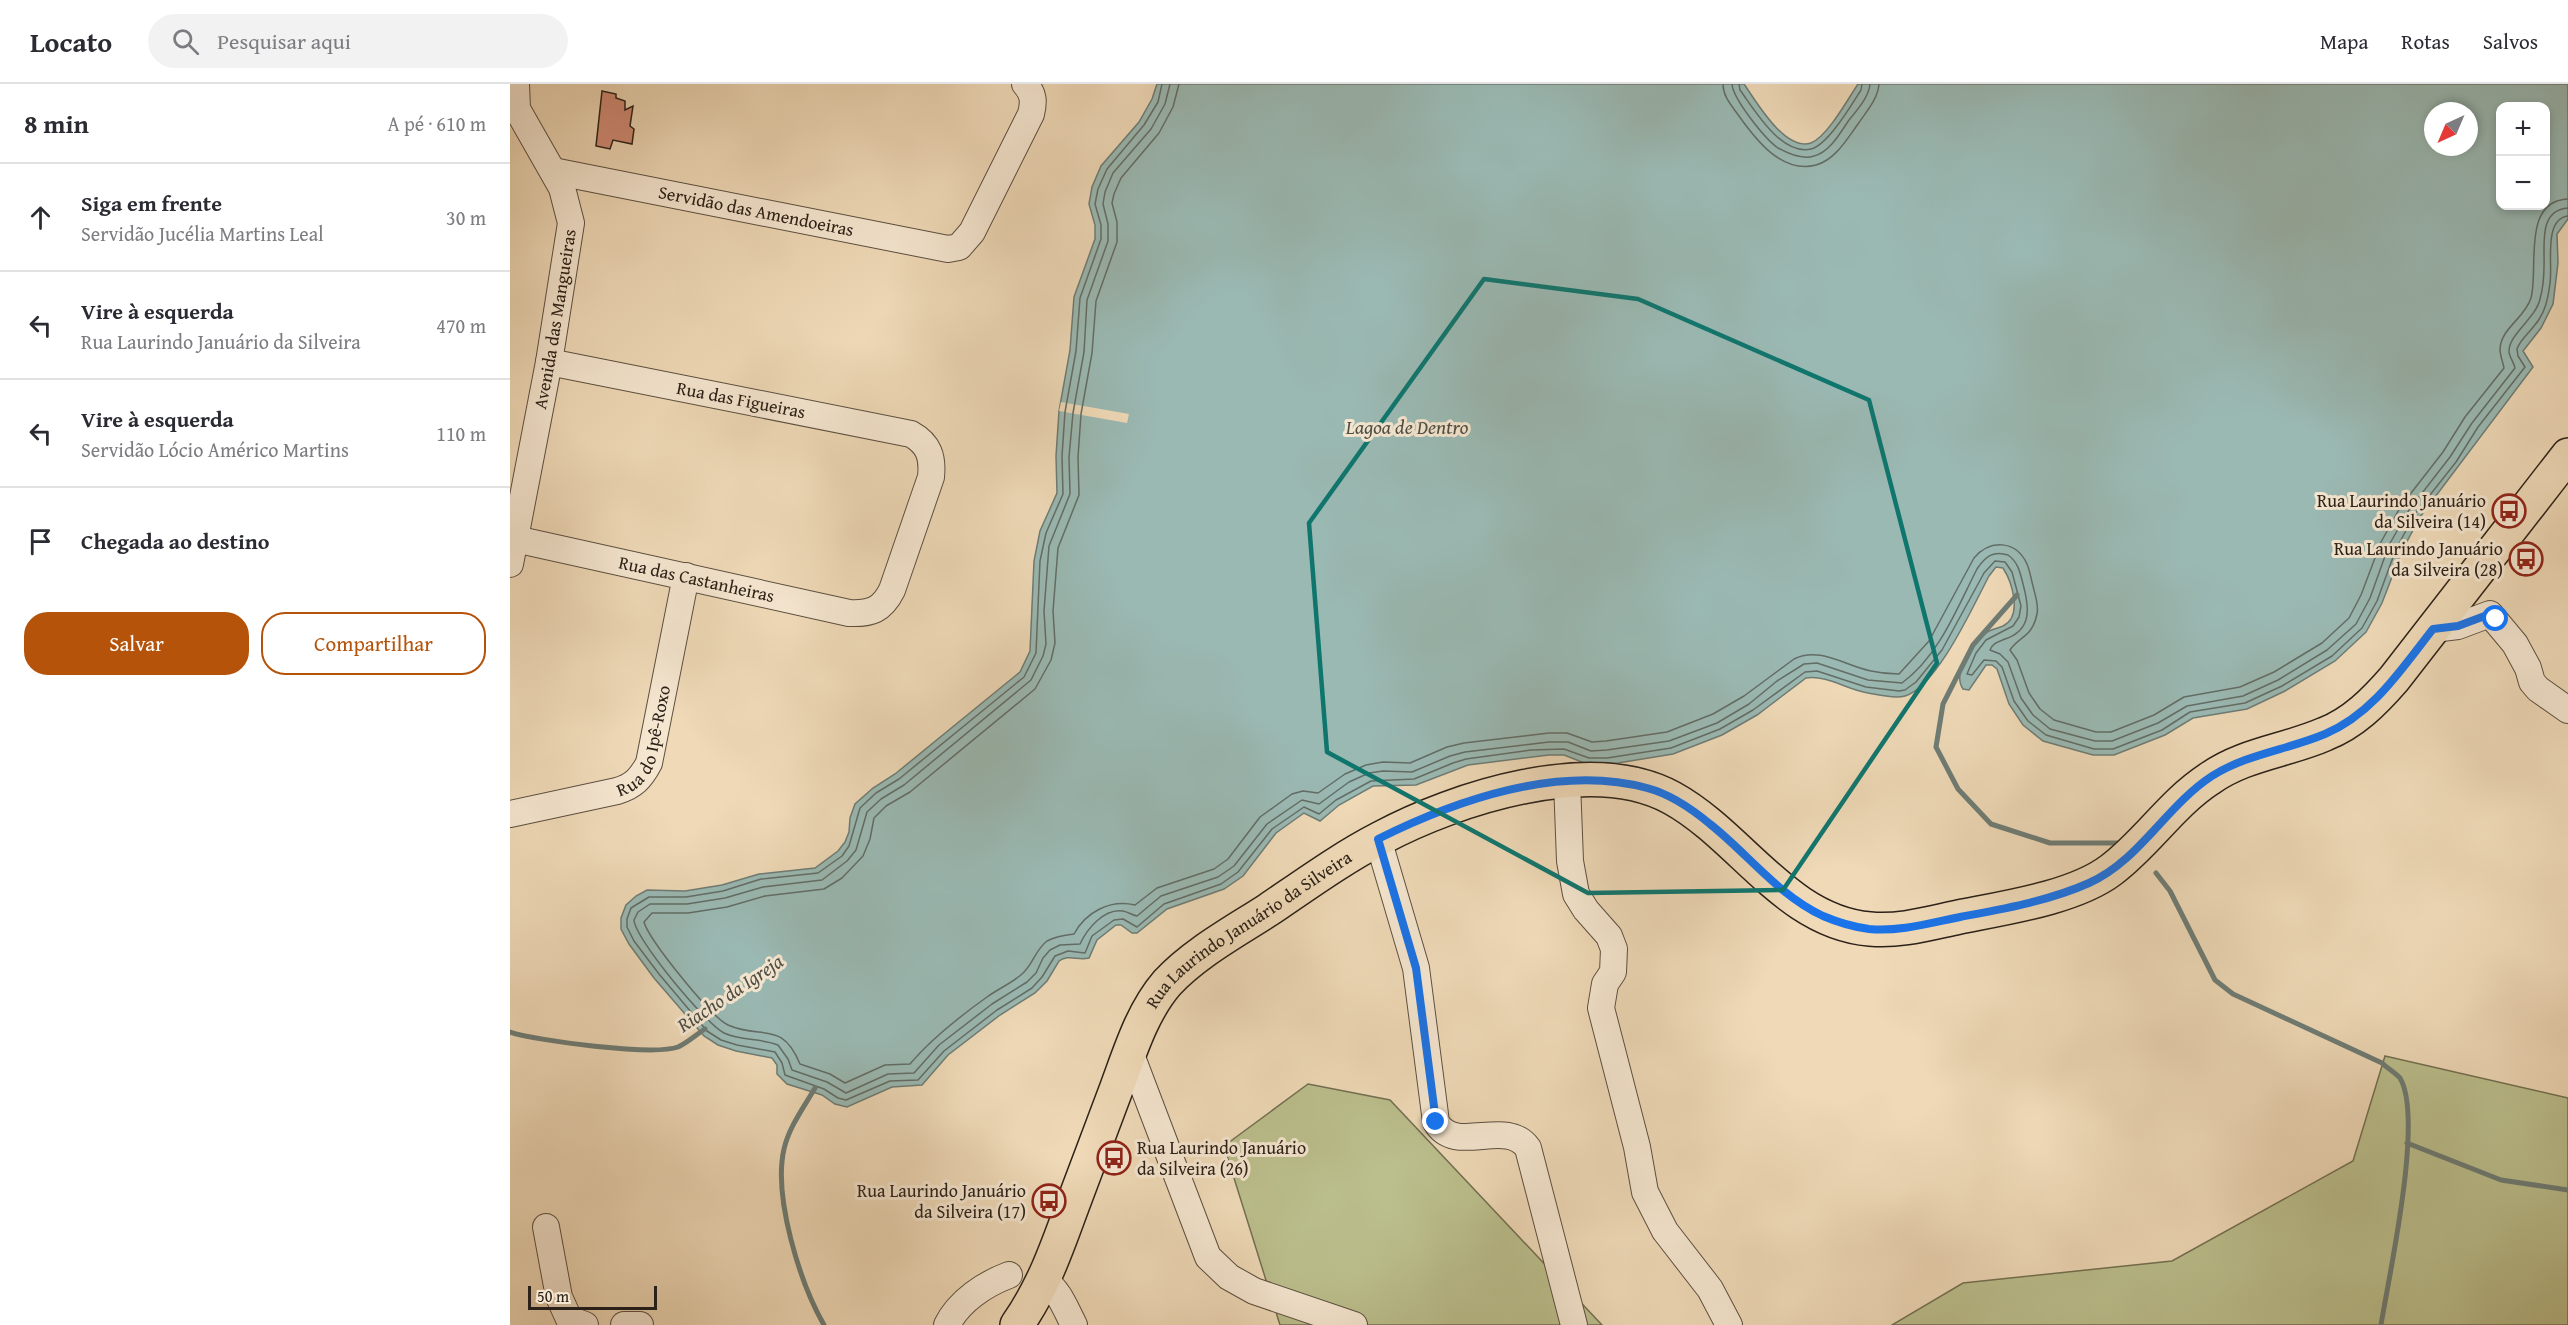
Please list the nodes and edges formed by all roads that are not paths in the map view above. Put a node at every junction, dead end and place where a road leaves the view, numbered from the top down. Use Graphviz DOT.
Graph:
graph roads {
  1 [pos="516,84"];
  2 [pos="1028,87"];
  3 [pos="553,171"];
  4 [pos="549,362"];
  5 [pos="2568,456"];
  6 [pos="512,551"];
  7 [pos="686,576"];
  8 [pos="878,610"];
  9 [pos="2433,629"];
  10 [pos="2568,710"];
  11 [pos="1567,782"];
  12 [pos="510,814"];
  13 [pos="1378,839"];
  14 [pos="1130,1052"];
  15 [pos="546,1227"];
  16 [pos="1009,1275"];
  17 [pos="1045,1281"];
  18 [pos="1019,1324"];
  19 [pos="585,1325"];
  20 [pos="624,1325"];
  21 [pos="640,1325"];
  22 [pos="947,1325"];
  23 [pos="1074,1325"];
  24 [pos="1354,1325"];
  25 [pos="1574,1325"];
  26 [pos="1729,1325"];
  1 -- 3 [label="street, Avenida das Mangueiras"];
  2 -- 3 [label="street, Servidão das Amendoeiras"];
  3 -- 4 [label="street, Avenida das Mangueiras"];
  4 -- 6 [label="street, Avenida das Mangueiras"];
  4 -- 8 [label="street, Rua das Figueiras"];
  5 -- 9 [label="main road, Rua Laurindo Januário da Silveira"];
  6 -- 7 [label="street, Rua das Castanheiras"];
  7 -- 8 [label="street, Rua das Castanheiras"];
  7 -- 12 [label="street, Rua do Ipê-Roxo"];
  9 -- 10 [label="street"];
  9 -- 11 [label="main road, Rua Laurindo Januário da Silveira"];
  11 -- 13 [label="main road, Rua Laurindo Januário da Silveira"];
  11 -- 26 [label="street"];
  13 -- 14 [label="main road, Rua Laurindo Januário da Silveira"];
  13 -- 25 [label="street"];
  14 -- 17 [label="main road, Rua Laurindo Januário da Silveira"];
  14 -- 24 [label="street"];
  15 -- 19 [label="street"];
  16 -- 22 [label="street"];
  17 -- 18 [label="main road, Rua Laurindo Januário da Silveira"];
  17 -- 23 [label="street"];
  20 -- 21 [label="street"];
}
